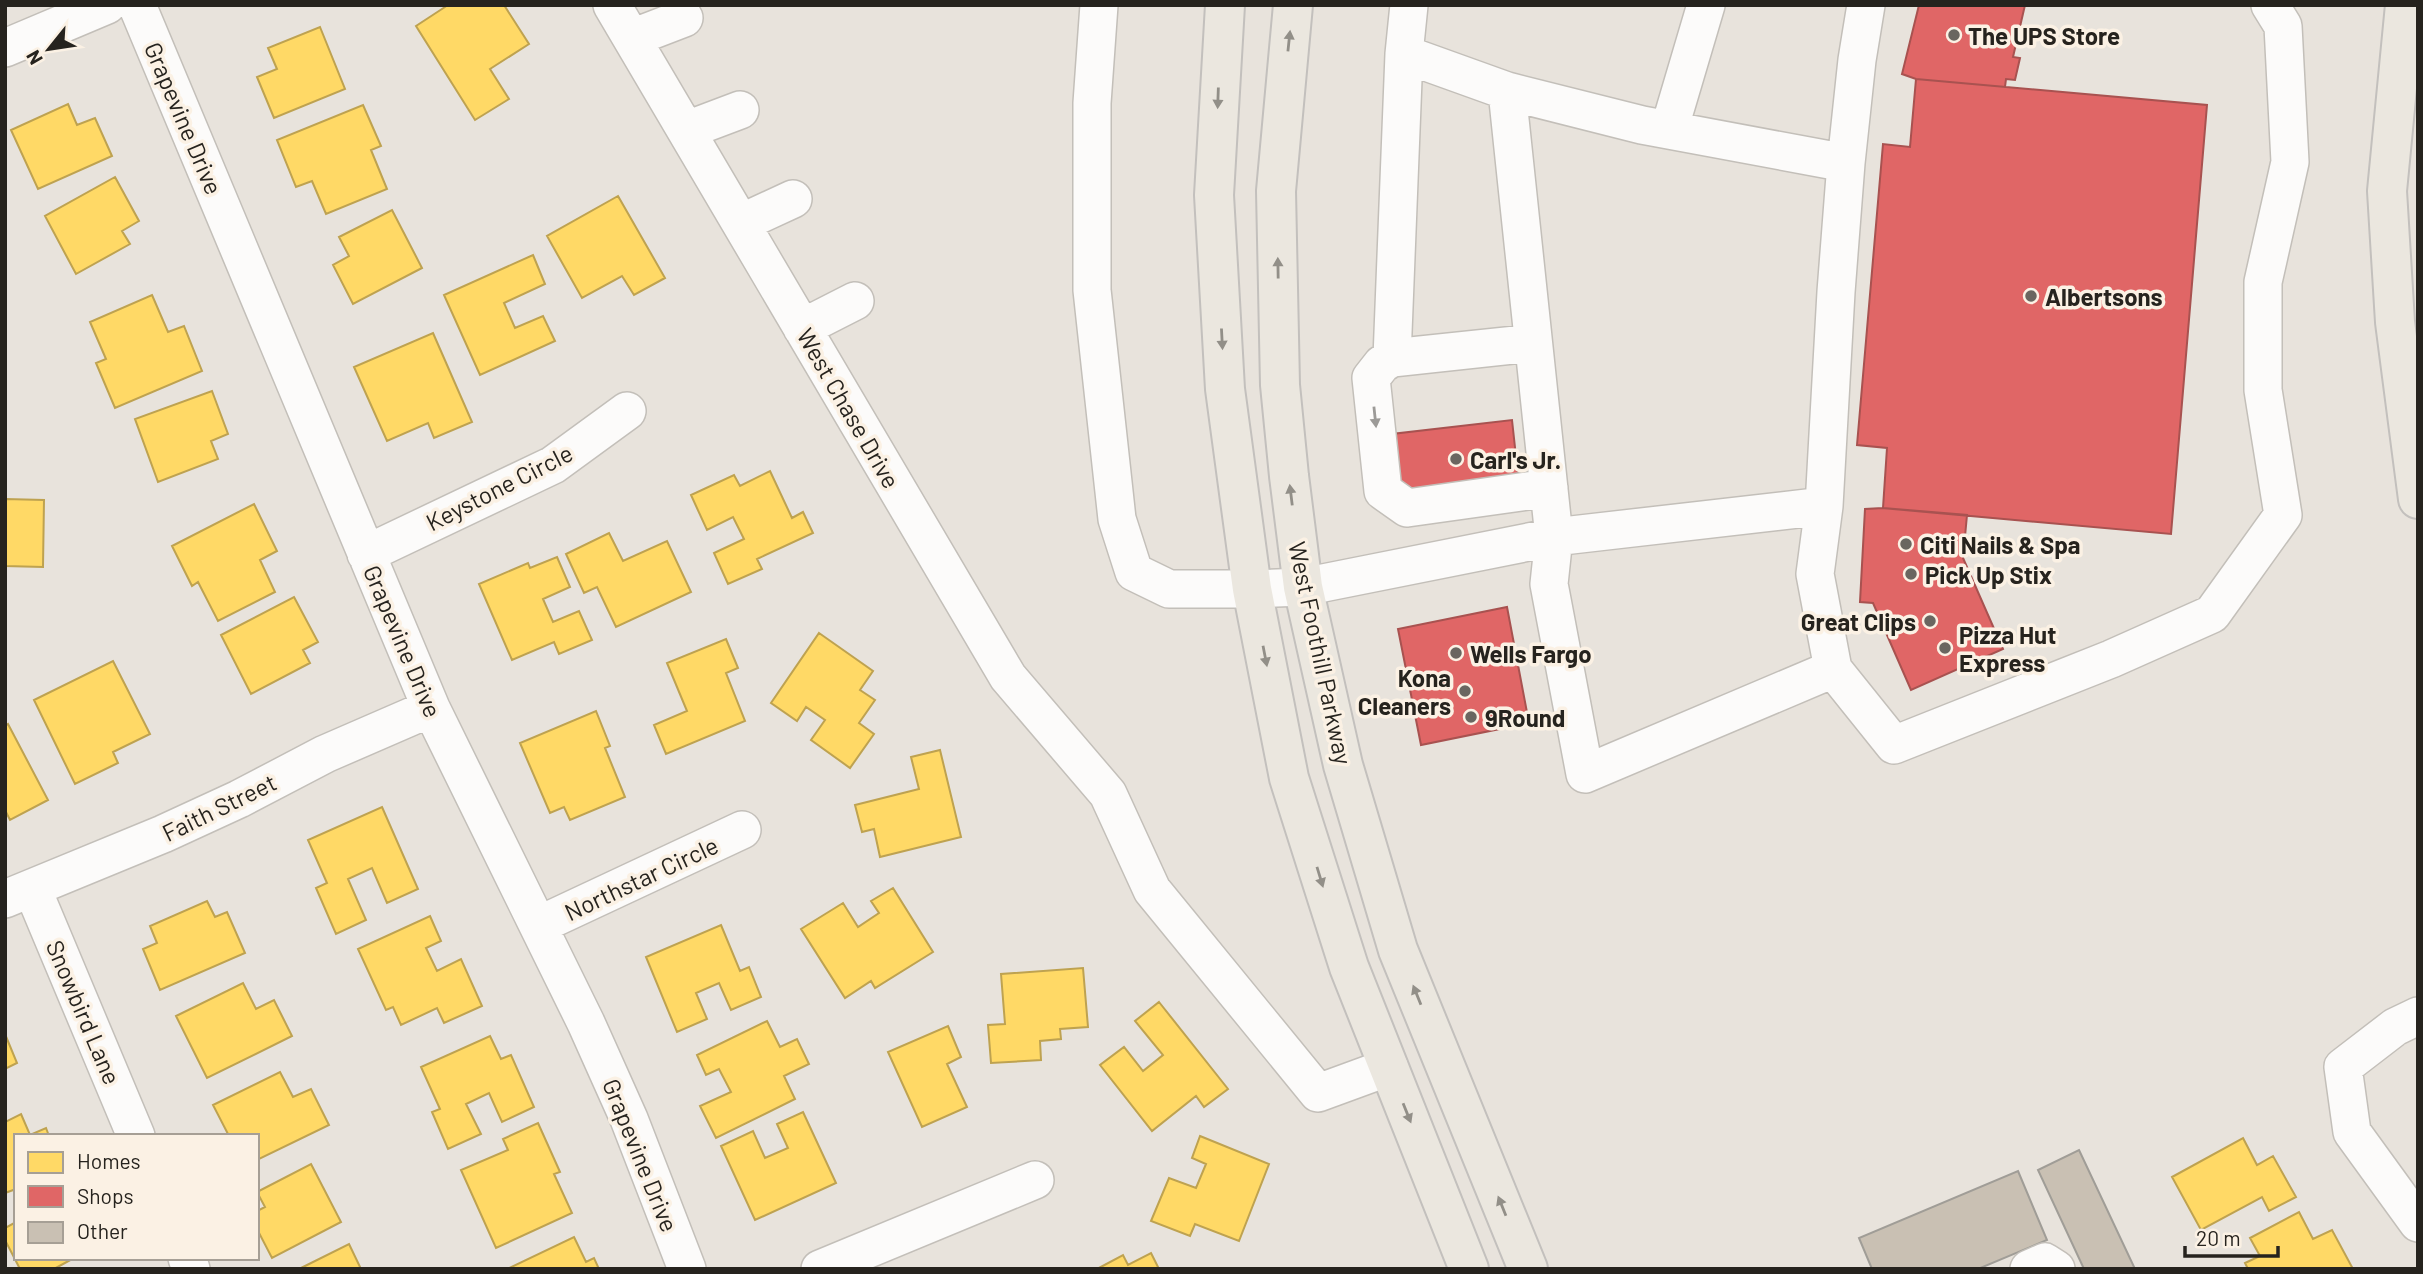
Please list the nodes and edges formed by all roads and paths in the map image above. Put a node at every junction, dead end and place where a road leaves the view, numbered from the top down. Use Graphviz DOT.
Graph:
graph roads {
  1 [pos="107,5"];
  2 [pos="136,5"];
  3 [pos="612,5"];
  4 [pos="1099,5"];
  5 [pos="1225,5"];
  6 [pos="1293,5"];
  7 [pos="1409,5"];
  8 [pos="1706,5"];
  9 [pos="1866,5"];
  10 [pos="2270,5"];
  11 [pos="2405,5"];
  12 [pos="684,18"];
  13 [pos="632,38"];
  14 [pos="5,48"];
  15 [pos="1404,54"];
  16 [pos="1507,91"];
  17 [pos="740,110"];
  18 [pos="687,130"];
  19 [pos="1669,130"];
  20 [pos="1846,163"];
  21 [pos="793,199"];
  22 [pos="741,223"];
  23 [pos="855,301"];
  24 [pos="802,328"];
  25 [pos="1533,343"];
  26 [pos="1392,358"];
  27 [pos="627,411"];
  28 [pos="1549,488"];
  29 [pos="2418,499"];
  30 [pos="1824,506"];
  31 [pos="1554,537"];
  32 [pos="366,554"];
  33 [pos="1303,587"];
  34 [pos="1252,589"];
  35 [pos="1833,668"];
  36 [pos="431,708"];
  37 [pos="742,830"];
  38 [pos="19,893"];
  39 [pos="539,925"];
  40 [pos="2418,1016"];
  41 [pos="1389,1067"];
  42 [pos="134,1134"];
  43 [pos="1035,1180"];
  44 [pos="2418,1223"];
  45 [pos="687,1269"];
  46 [pos="821,1269"];
  47 [pos="1469,1269"];
  48 [pos="1528,1269"];
  49 [pos="2029,1269"];
  50 [pos="2056,1269"];
  1 -- 14 [label="street"];
  2 -- 32 [label="street, Grapevine Drive"];
  3 -- 13 [label="street, West Chase Drive"];
  4 -- 34 [label="street"];
  5 -- 34 [label="main road, one-way"];
  33 -- 6 [label="main road, West Foothill Parkway, one-way"];
  7 -- 15 [label="street"];
  8 -- 19 [label="street"];
  9 -- 20 [label="street"];
  10 -- 35 [label="street"];
  11 -- 29 [label="main road"];
  12 -- 13 [label="street"];
  13 -- 18 [label="street, West Chase Drive"];
  15 -- 16 [label="street"];
  15 -- 26 [label="street"];
  16 -- 19 [label="street"];
  16 -- 25 [label="street"];
  17 -- 18 [label="street"];
  18 -- 22 [label="street, West Chase Drive"];
  19 -- 20 [label="street"];
  20 -- 30 [label="street"];
  21 -- 22 [label="street"];
  22 -- 24 [label="street, West Chase Drive"];
  23 -- 24 [label="street"];
  24 -- 41 [label="street, West Chase Drive"];
  25 -- 26 [label="street"];
  25 -- 28 [label="street"];
  26 -- 28 [label="street, one-way"];
  27 -- 32 [label="street, Keystone Circle"];
  28 -- 31 [label="street"];
  30 -- 31 [label="street"];
  30 -- 35 [label="street"];
  31 -- 33 [label="street"];
  31 -- 35 [label="street"];
  32 -- 36 [label="street, Grapevine Drive"];
  33 -- 34 [label="street"];
  48 -- 33 [label="main road, West Foothill Parkway, one-way"];
  34 -- 41 [label="main road, one-way"];
  36 -- 38 [label="street, Faith Street"];
  36 -- 39 [label="street, Grapevine Drive"];
  37 -- 39 [label="street, Northstar Circle"];
  38 -- 42 [label="street, Snowbird Lane"];
  39 -- 45 [label="street, Grapevine Drive"];
  40 -- 44 [label="street"];
  41 -- 47 [label="main road, one-way"];
  43 -- 46 [label="street"];
  49 -- 50 [label="street"];
}
